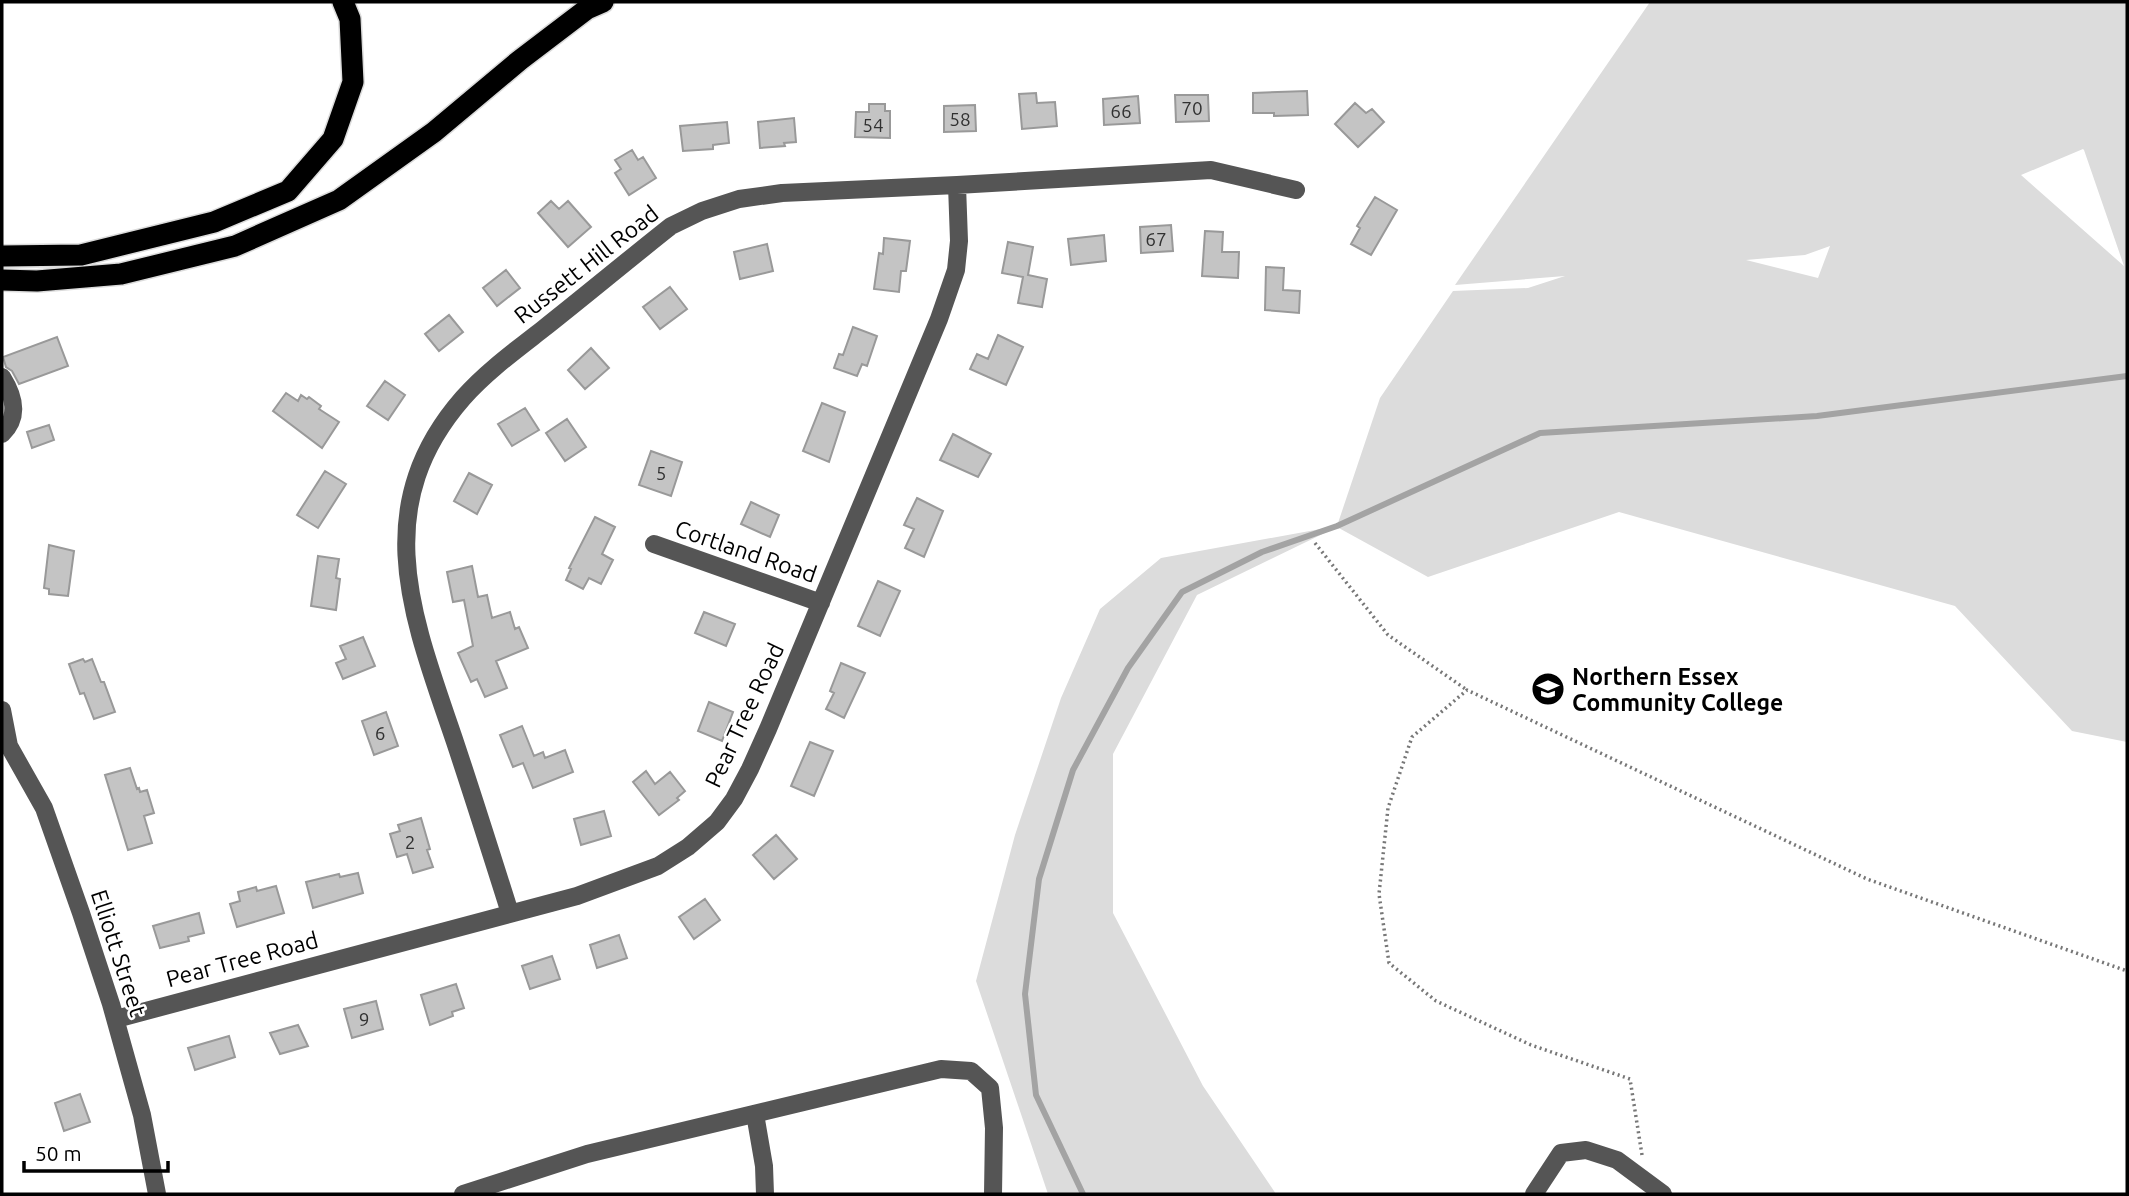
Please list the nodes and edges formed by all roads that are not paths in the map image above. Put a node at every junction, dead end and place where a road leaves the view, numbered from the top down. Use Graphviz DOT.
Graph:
graph roads {
  1 [pos="343,2"];
  2 [pos="603,2"];
  3 [pos="957,185"];
  4 [pos="1296,191"];
  5 [pos="2,256"];
  6 [pos="2,280"];
  7 [pos="2,377"];
  8 [pos="2,434"];
  9 [pos="654,544"];
  10 [pos="821,603"];
  11 [pos="2,710"];
  12 [pos="5,742"];
  13 [pos="510,913"];
  14 [pos="116,1019"];
  15 [pos="755,1114"];
  16 [pos="157,1194"];
  17 [pos="463,1194"];
  18 [pos="765,1194"];
  19 [pos="993,1194"];
  20 [pos="1534,1194"];
  21 [pos="1663,1194"];
  1 -- 5 [label="highway"];
  2 -- 6 [label="highway"];
  3 -- 4 [label="street, Russett Hill Road"];
  3 -- 10 [label="street, Pear Tree Road"];
  3 -- 13 [label="street, Russett Hill Road"];
  7 -- 8 [label="street"];
  9 -- 10 [label="street, Cortland Road"];
  10 -- 13 [label="street, Pear Tree Road"];
  11 -- 12 [label="street, Elliott Street"];
  12 -- 14 [label="street, Elliott Street"];
  13 -- 14 [label="street, Pear Tree Road"];
  14 -- 16 [label="street, Elliott Street"];
  15 -- 17 [label="street"];
  15 -- 18 [label="street"];
  15 -- 19 [label="street"];
  20 -- 21 [label="street"];
}
